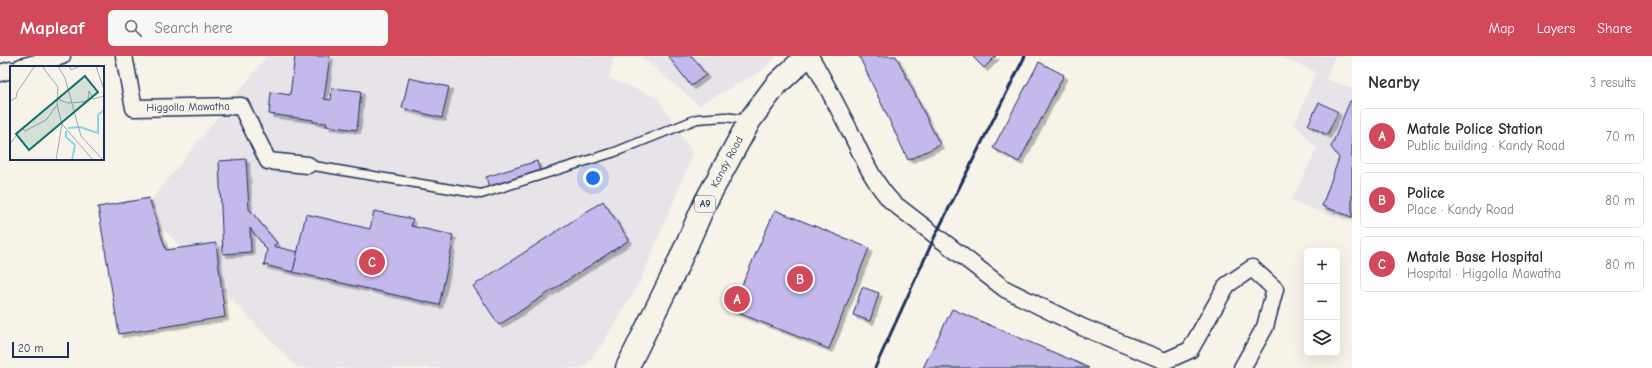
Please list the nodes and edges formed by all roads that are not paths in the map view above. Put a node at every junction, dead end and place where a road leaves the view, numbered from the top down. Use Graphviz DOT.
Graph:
graph roads {
  1 [pos="62,56"];
  2 [pos="124,56"];
  3 [pos="808,56"];
  4 [pos="25,66"];
  5 [pos="10,70"];
  6 [pos="0,73"];
  7 [pos="750,120"];
  8 [pos="308,164"];
  9 [pos="627,368"];
  10 [pos="1242,368"];
  1 -- 4 [label="street"];
  2 -- 8 [label="street, Higgolla Mawatha"];
  3 -- 7 [label="highway, Kandy Road / A9"];
  3 -- 10 [label="street"];
  5 -- 6 [label="street"];
  7 -- 8 [label="lane"];
  7 -- 9 [label="highway, Kandy Road / A9"];
}
